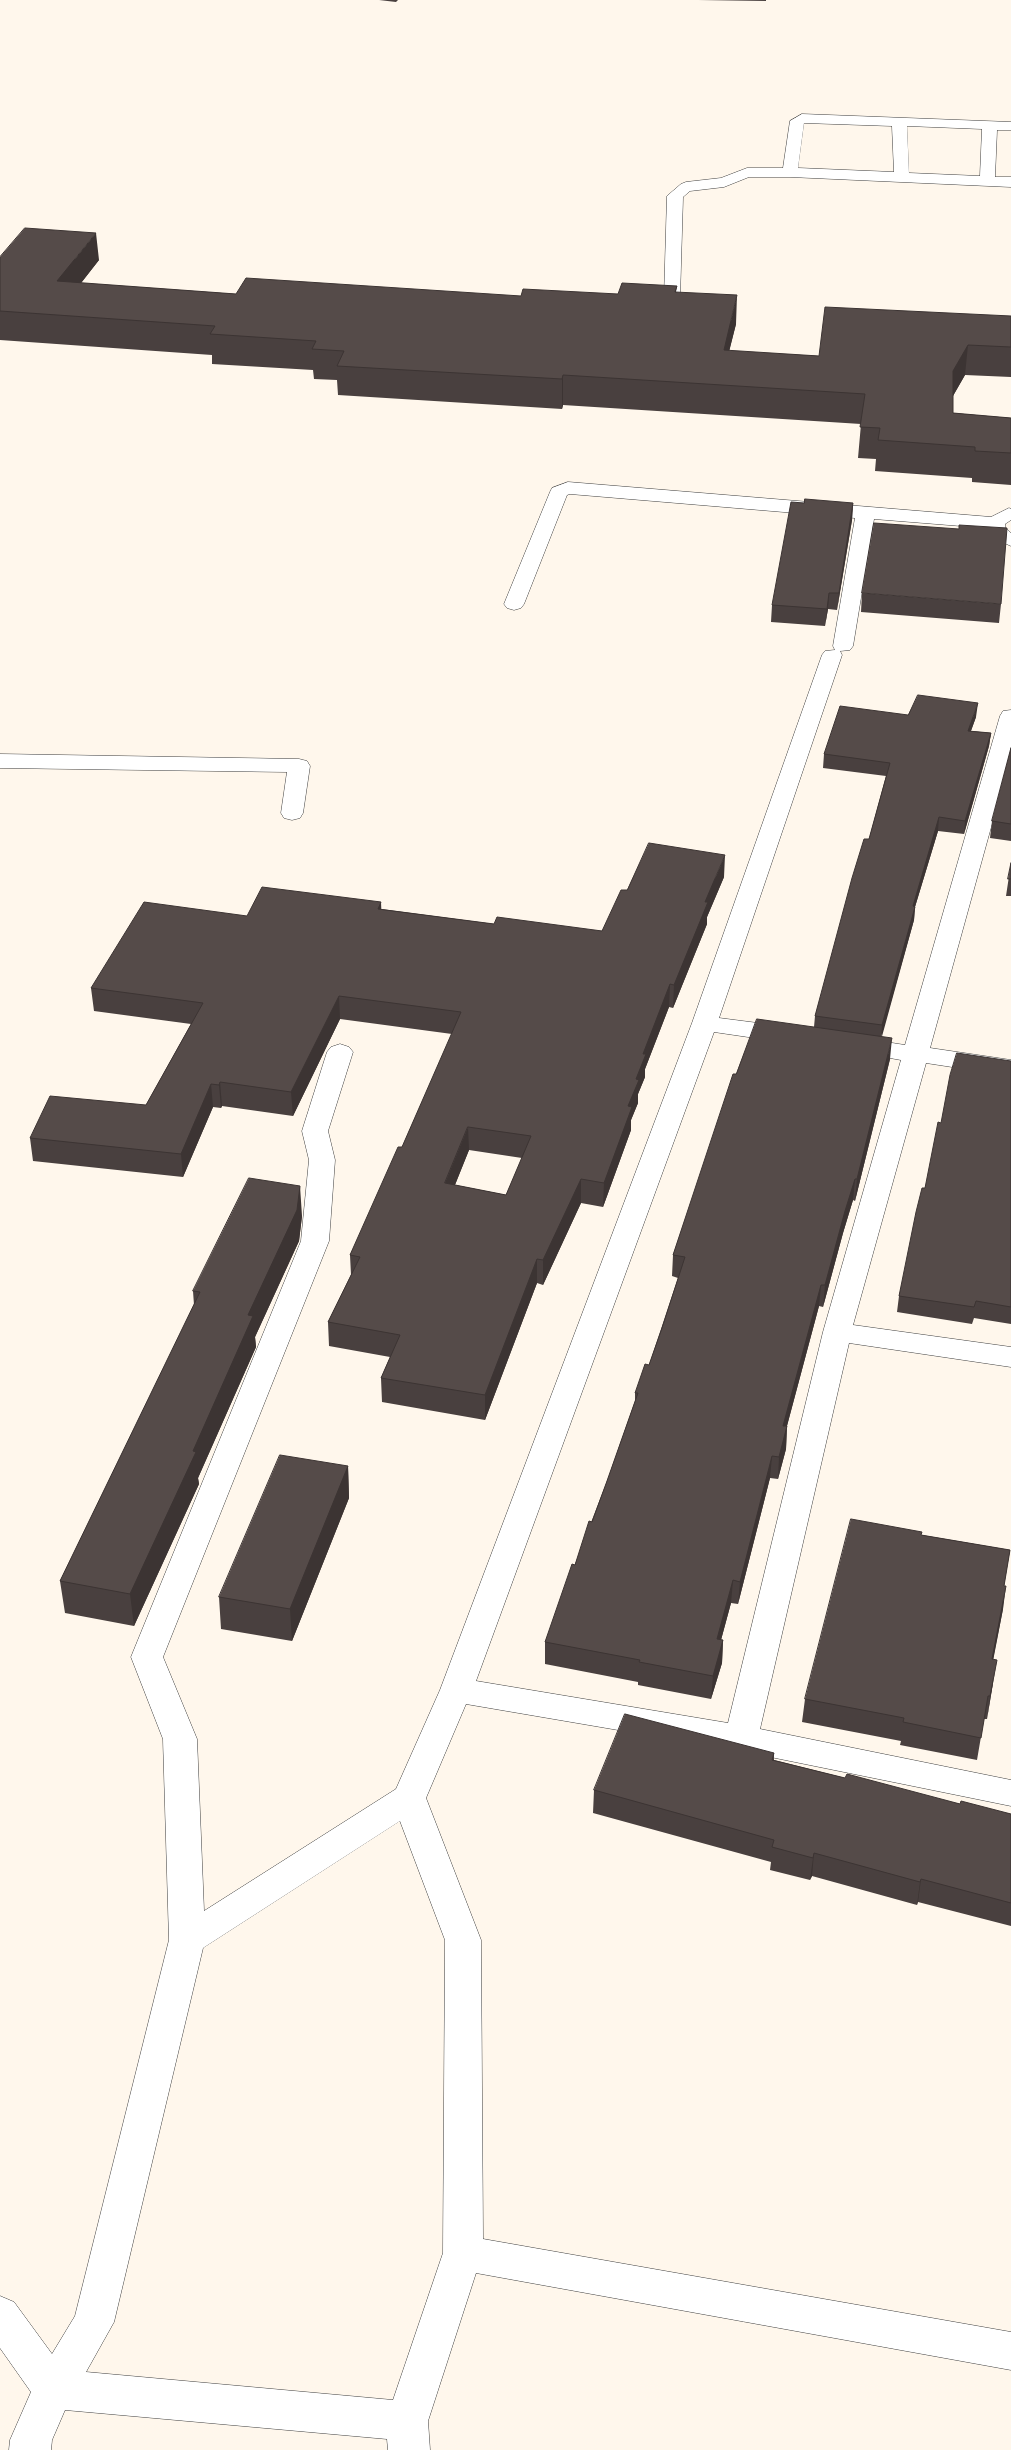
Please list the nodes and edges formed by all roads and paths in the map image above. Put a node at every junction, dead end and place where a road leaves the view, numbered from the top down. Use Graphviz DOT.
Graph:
graph roads {
  1 [pos="899,121"];
  2 [pos="990,125"];
  3 [pos="1011,126"];
  4 [pos="790,172"];
  5 [pos="902,176"];
  6 [pos="987,180"];
  7 [pos="1011,182"];
  8 [pos="672,298"];
  9 [pos="864,513"];
  10 [pos="1003,518"];
  11 [pos="1011,540"];
  12 [pos="514,604"];
  13 [pos="1011,716"];
  14 [pos="0,761"];
  15 [pos="292,813"];
  16 [pos="705,1022"];
  17 [pos="340,1052"];
  18 [pos="916,1054"];
  19 [pos="1011,1068"];
  20 [pos="837,1332"];
  21 [pos="1011,1356"];
  22 [pos="456,1690"];
  23 [pos="742,1738"];
  24 [pos="1011,1793"];
  25 [pos="409,1798"];
  26 [pos="187,1940"];
  27 [pos="463,2253"];
  28 [pos="0,2315"];
  29 [pos="1011,2351"];
  30 [pos="53,2389"];
  31 [pos="408,2436"];
  32 [pos="30,2450"];
  1 -- 2 [label="street"];
  1 -- 4 [label="street"];
  1 -- 5 [label="street"];
  2 -- 3 [label="street"];
  2 -- 6 [label="street"];
  4 -- 5 [label="street"];
  4 -- 8 [label="street"];
  5 -- 6 [label="street"];
  6 -- 7 [label="street"];
  9 -- 10 [label="street"];
  9 -- 12 [label="street"];
  9 -- 16 [label="street"];
  10 -- 11 [label="street"];
  13 -- 18 [label="street"];
  14 -- 15 [label="street"];
  16 -- 18 [label="street"];
  16 -- 22 [label="street"];
  17 -- 26 [label="street"];
  18 -- 19 [label="street"];
  18 -- 20 [label="street"];
  20 -- 21 [label="street"];
  20 -- 23 [label="street"];
  22 -- 23 [label="street"];
  22 -- 25 [label="street"];
  23 -- 24 [label="street"];
  25 -- 26 [label="street"];
  25 -- 27 [label="street"];
  26 -- 30 [label="street"];
  27 -- 29 [label="street"];
  27 -- 31 [label="street"];
  28 -- 30 [label="street"];
  30 -- 31 [label="street"];
  30 -- 32 [label="street"];
}
